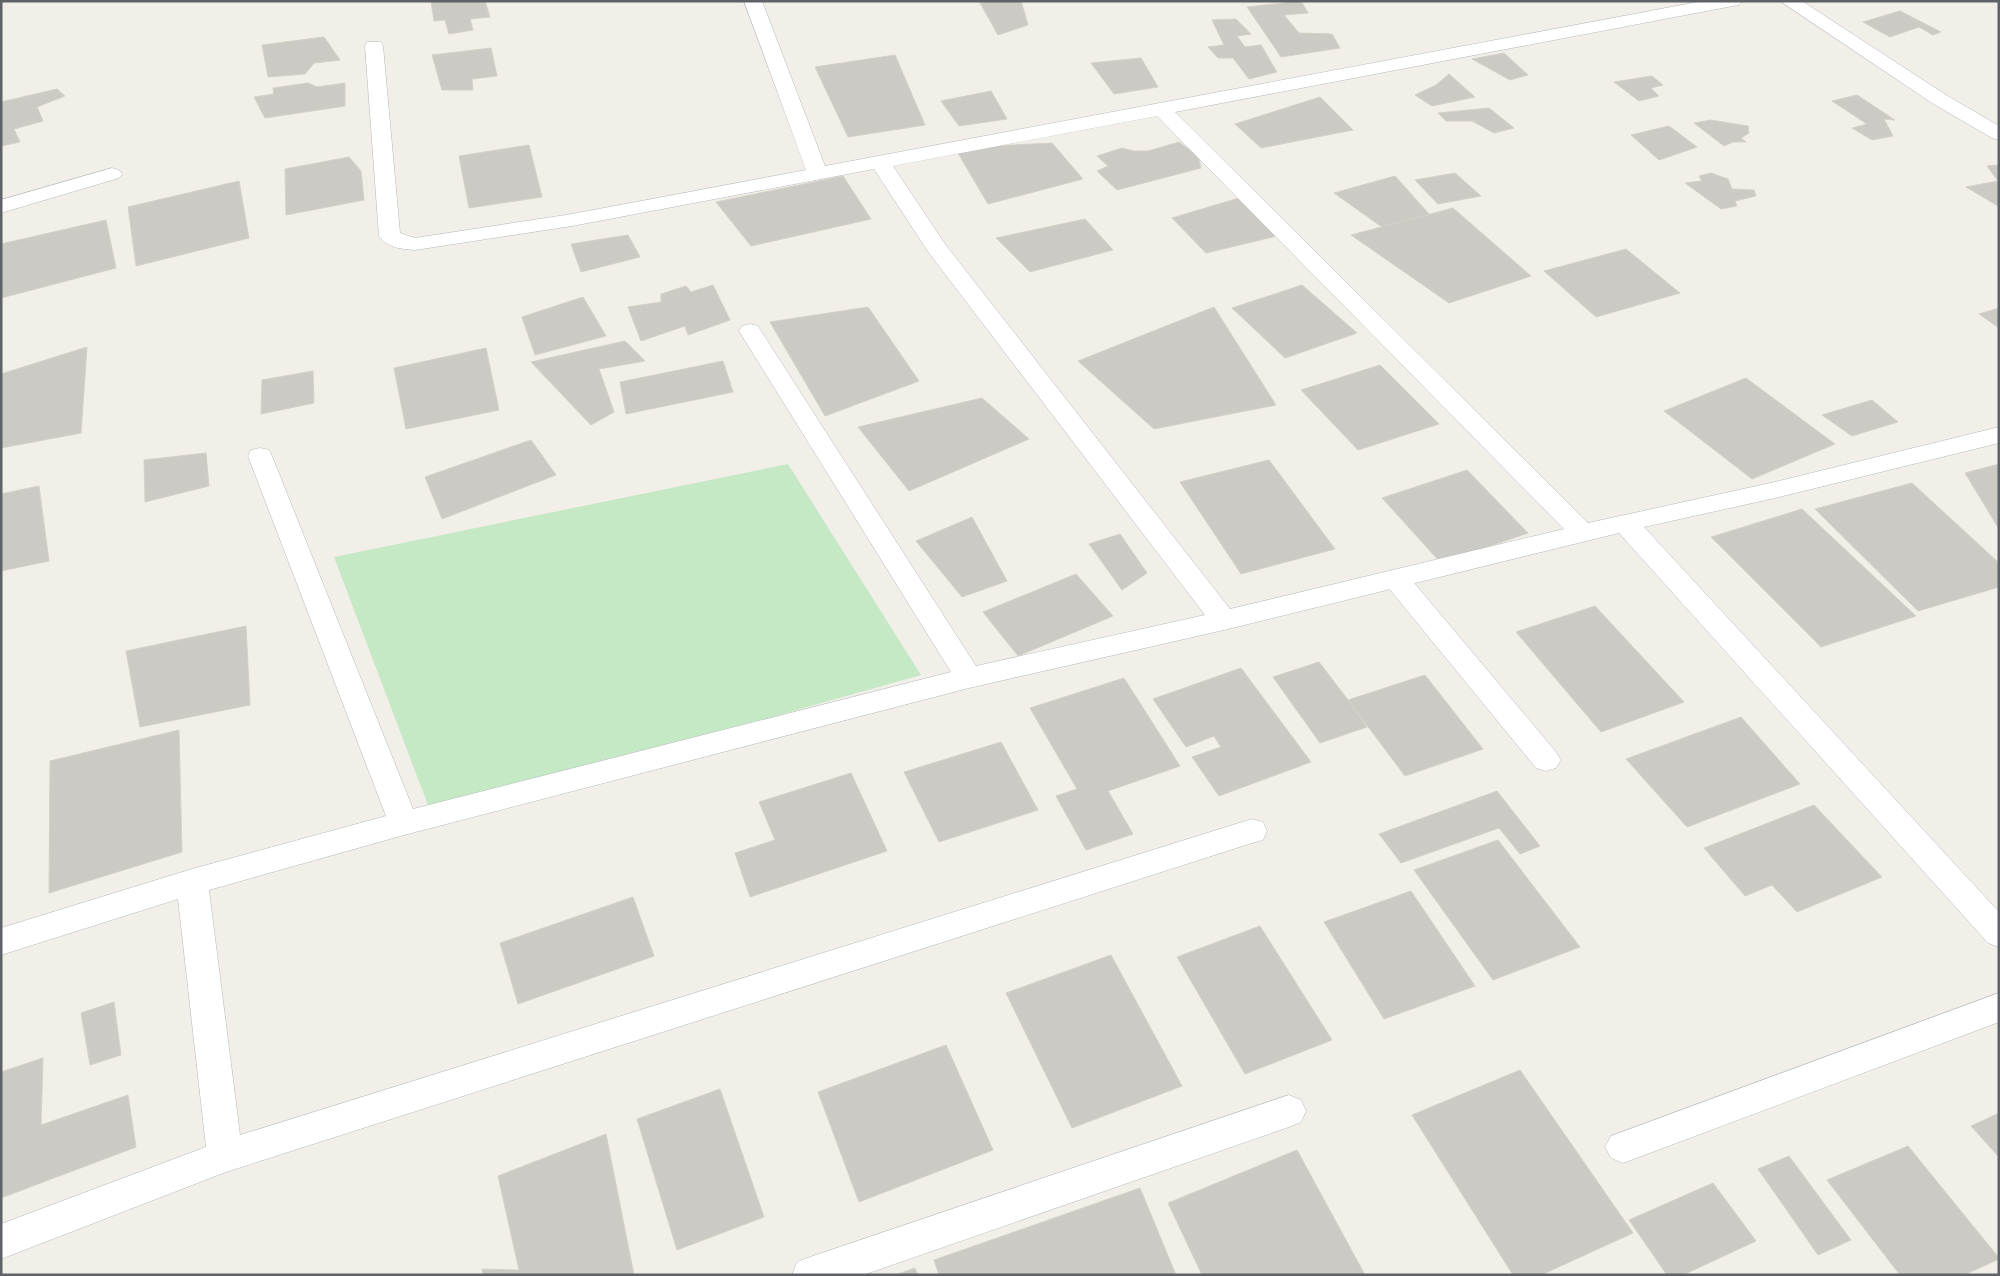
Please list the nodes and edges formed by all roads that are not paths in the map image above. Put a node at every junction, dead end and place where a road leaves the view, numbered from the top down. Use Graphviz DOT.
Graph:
graph roads {
  1 [pos="753,1"];
  2 [pos="1733,1"];
  3 [pos="1789,1"];
  4 [pos="374,46"];
  5 [pos="1162,109"];
  6 [pos="1999,134"];
  7 [pos="880,162"];
  8 [pos="112,174"];
  9 [pos="817,174"];
  10 [pos="1,207"];
  11 [pos="750,331"];
  12 [pos="1999,436"];
  13 [pos="260,456"];
  14 [pos="1625,523"];
  15 [pos="1584,534"];
  16 [pos="1396,579"];
  17 [pos="1224,620"];
  18 [pos="969,678"];
  19 [pos="1546,760"];
  20 [pos="404,823"];
  21 [pos="1252,831"];
  22 [pos="192,882"];
  23 [pos="1999,934"];
  24 [pos="1,942"];
  25 [pos="1999,1007"];
  26 [pos="1290,1111"];
  27 [pos="1623,1147"];
  28 [pos="224,1156"];
  29 [pos="1,1242"];
  30 [pos="810,1275"];
  1 -- 9 [label="street"];
  2 -- 5 [label="street"];
  3 -- 6 [label="street"];
  4 -- 9 [label="street"];
  5 -- 7 [label="street"];
  5 -- 15 [label="street"];
  7 -- 9 [label="street"];
  7 -- 17 [label="street"];
  8 -- 10 [label="street"];
  11 -- 18 [label="street"];
  12 -- 14 [label="street"];
  13 -- 20 [label="street"];
  14 -- 15 [label="street"];
  14 -- 23 [label="street"];
  15 -- 16 [label="street"];
  16 -- 17 [label="street"];
  16 -- 19 [label="street"];
  17 -- 18 [label="street"];
  18 -- 20 [label="street"];
  20 -- 22 [label="street"];
  21 -- 28 [label="street"];
  22 -- 24 [label="street"];
  22 -- 28 [label="street"];
  25 -- 27 [label="street"];
  26 -- 30 [label="street"];
  28 -- 29 [label="street"];
}
